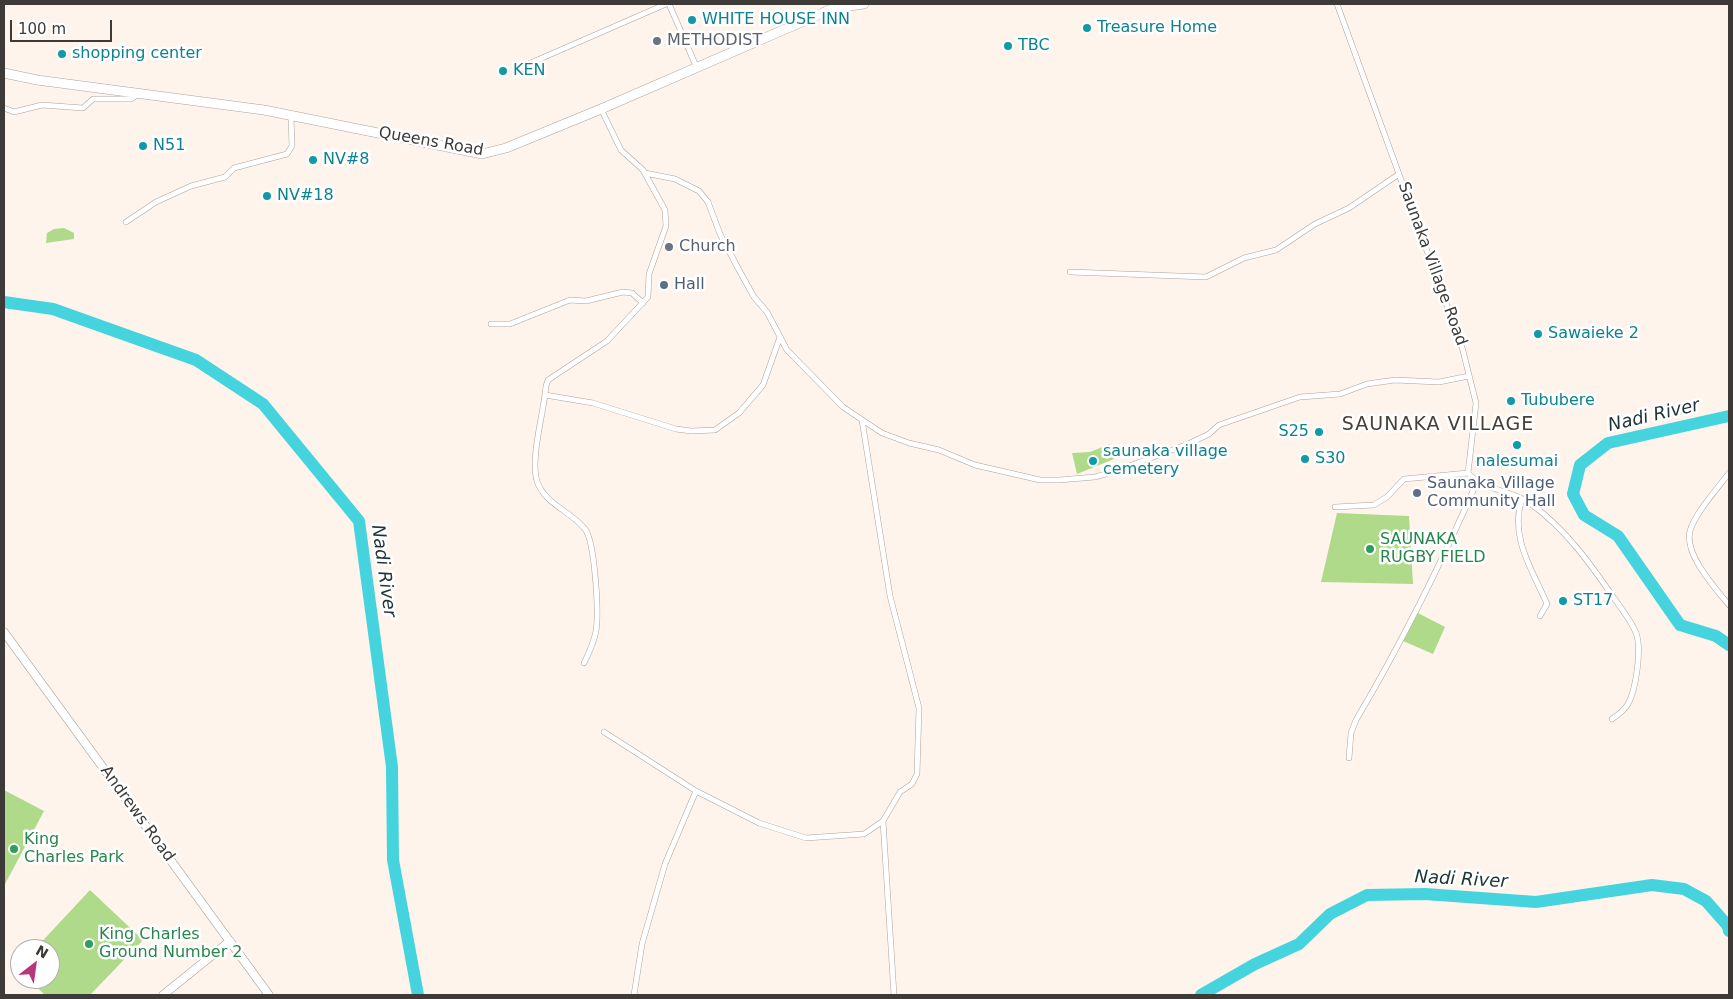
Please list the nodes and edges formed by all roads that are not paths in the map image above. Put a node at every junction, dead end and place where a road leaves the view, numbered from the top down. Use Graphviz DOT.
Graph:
graph roads {
  1 [pos="667,4"];
  2 [pos="864,4"];
  3 [pos="1336,4"];
  4 [pos="526,65"];
  5 [pos="696,66"];
  6 [pos="4,73"];
  7 [pos="141,93"];
  8 [pos="4,108"];
  9 [pos="601,109"];
  10 [pos="291,116"];
  11 [pos="646,173"];
  12 [pos="1399,174"];
  13 [pos="126,222"];
  14 [pos="1070,272"];
  15 [pos="643,303"];
  16 [pos="491,324"];
  17 [pos="780,337"];
  18 [pos="1469,376"];
  19 [pos="545,395"];
  20 [pos="862,420"];
  21 [pos="1468,473"];
  22 [pos="1729,473"];
  23 [pos="1477,482"];
  24 [pos="1522,499"];
  25 [pos="1335,507"];
  26 [pos="1729,605"];
  27 [pos="1540,616"];
  28 [pos="4,632"];
  29 [pos="584,663"];
  30 [pos="1612,719"];
  31 [pos="604,732"];
  32 [pos="1349,758"];
  33 [pos="696,791"];
  34 [pos="883,821"];
  35 [pos="230,941"];
  36 [pos="163,995"];
  37 [pos="269,995"];
  38 [pos="634,995"];
  39 [pos="894,995"];
  1 -- 4 [label="street"];
  1 -- 5 [label="street"];
  2 -- 5 [label="main road, Queens Road"];
  3 -- 12 [label="street, Saunaka Village Road"];
  5 -- 9 [label="main road, Queens Road"];
  6 -- 7 [label="main road, Queens Road"];
  7 -- 8 [label="street"];
  7 -- 10 [label="main road, Queens Road"];
  9 -- 10 [label="main road, Queens Road"];
  9 -- 11 [label="street"];
  10 -- 13 [label="street"];
  11 -- 15 [label="street"];
  11 -- 17 [label="street"];
  12 -- 14 [label="street"];
  12 -- 18 [label="street, Saunaka Village Road"];
  15 -- 16 [label="street"];
  15 -- 19 [label="street"];
  17 -- 19 [label="street"];
  17 -- 20 [label="street"];
  18 -- 20 [label="street"];
  18 -- 21 [label="street, Saunaka Village Road"];
  19 -- 29 [label="street"];
  20 -- 34 [label="street"];
  21 -- 23 [label="street"];
  21 -- 25 [label="street"];
  22 -- 26 [label="street"];
  23 -- 24 [label="street"];
  23 -- 32 [label="street"];
  24 -- 27 [label="street"];
  24 -- 30 [label="street"];
  28 -- 35 [label="main road, Andrews Road"];
  31 -- 33 [label="street"];
  33 -- 34 [label="street"];
  33 -- 38 [label="street"];
  34 -- 39 [label="street"];
  35 -- 36 [label="main road"];
  35 -- 37 [label="main road, Andrews Road"];
}
